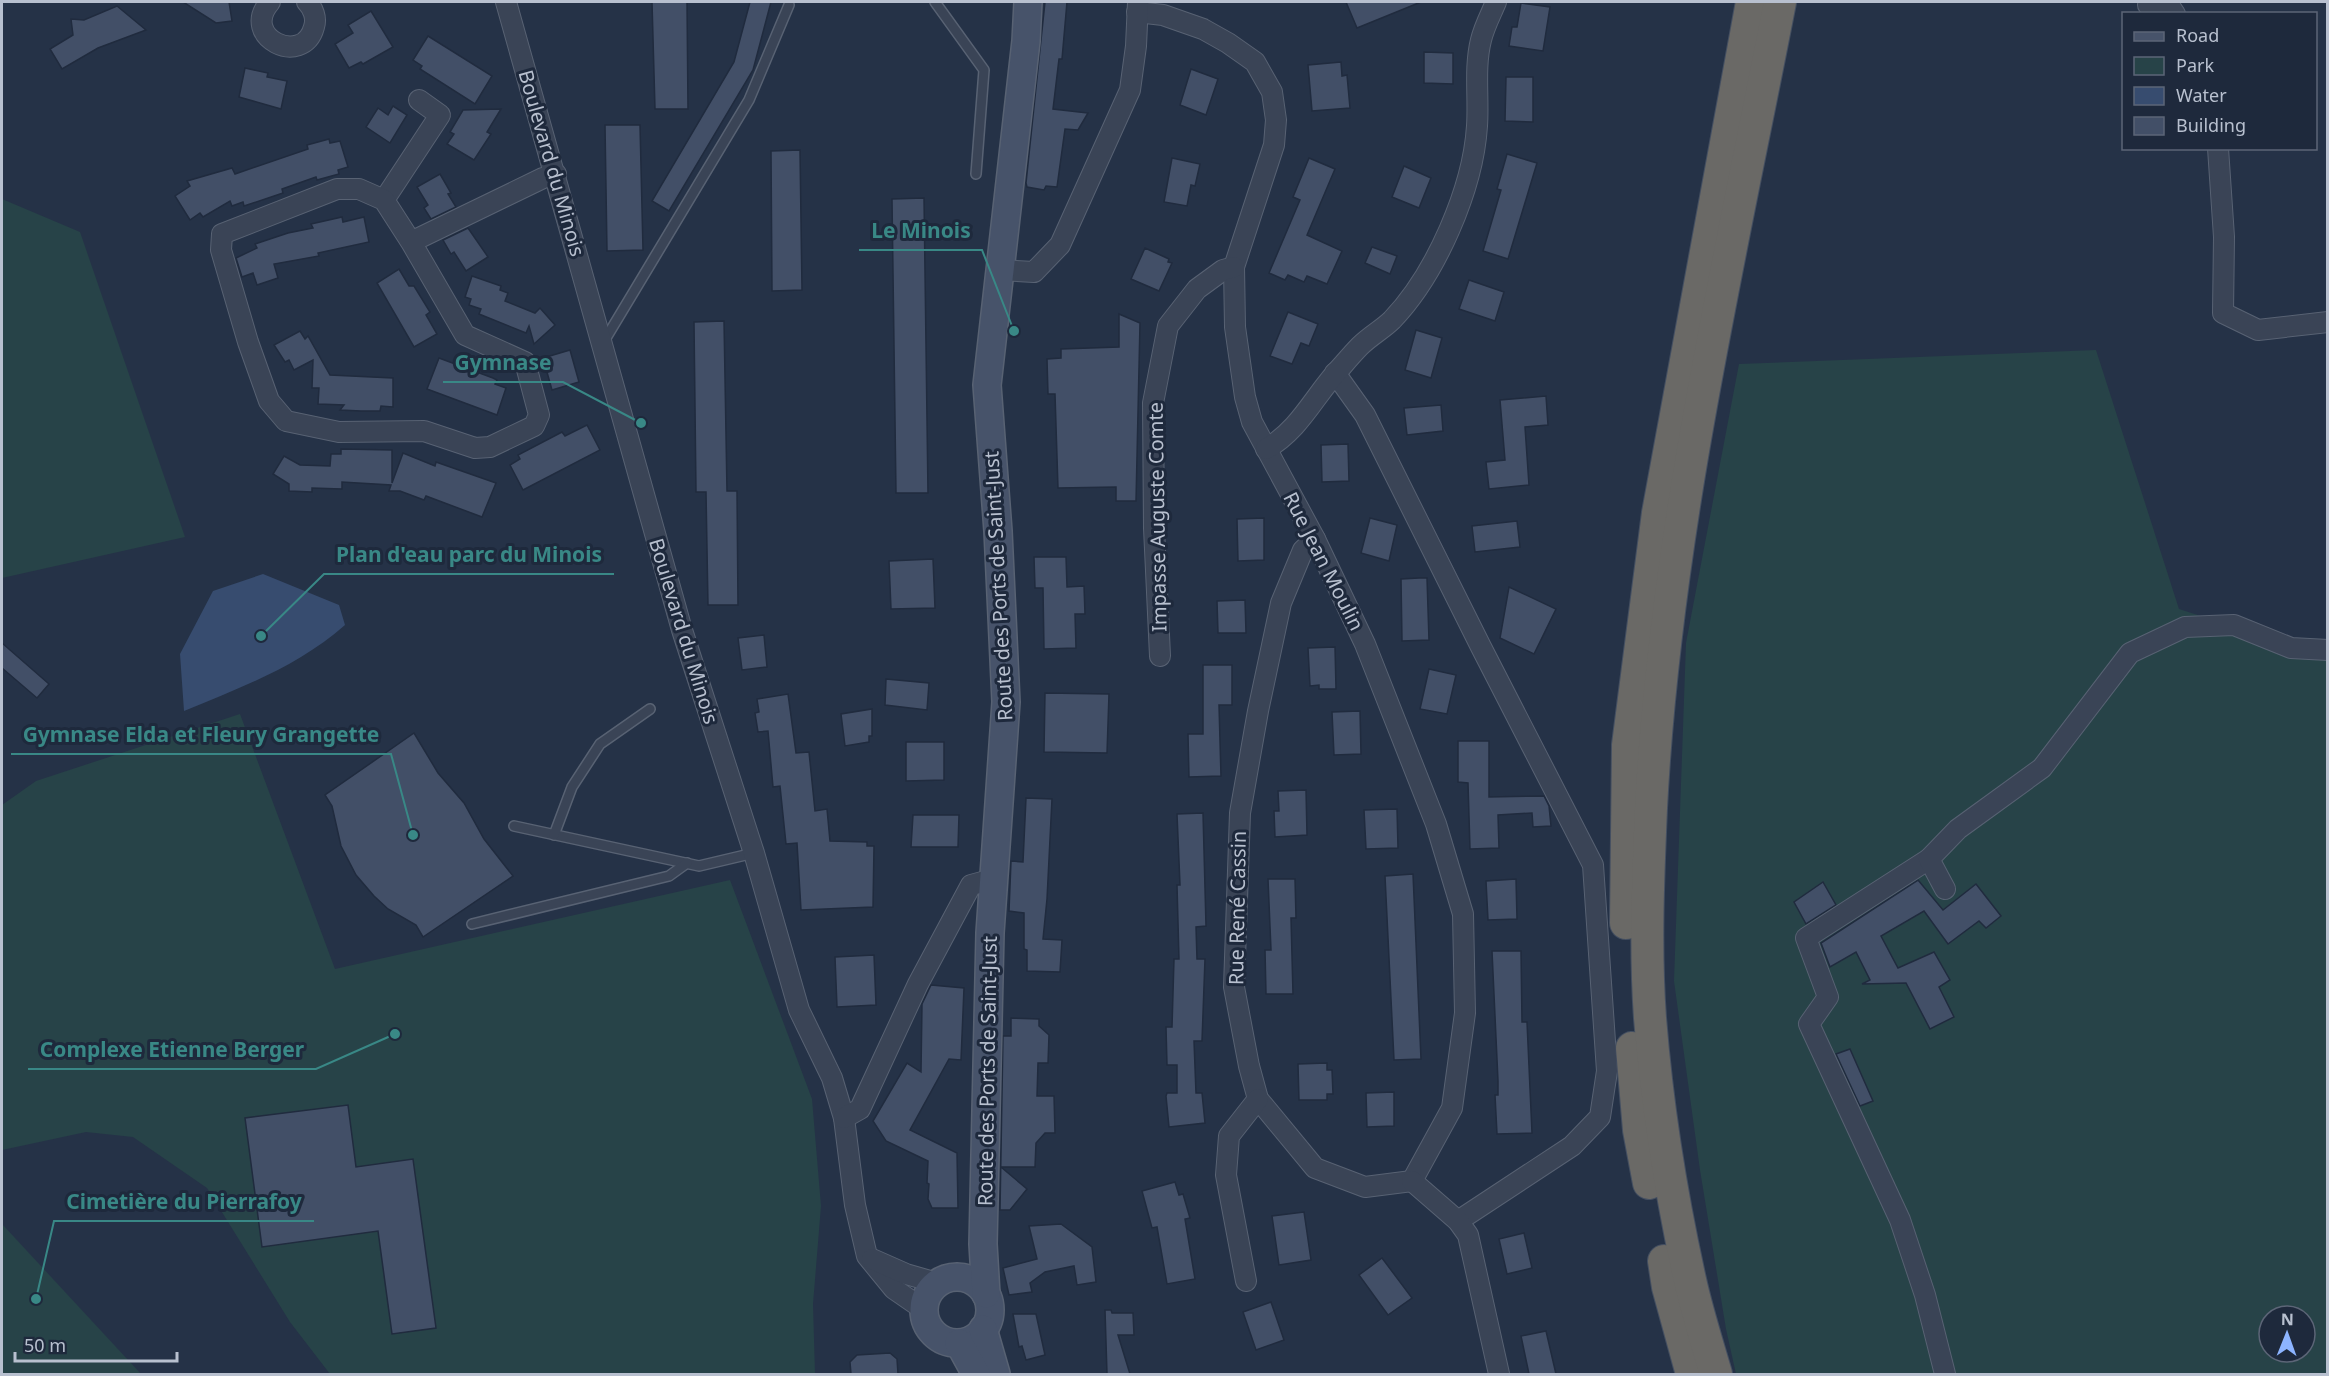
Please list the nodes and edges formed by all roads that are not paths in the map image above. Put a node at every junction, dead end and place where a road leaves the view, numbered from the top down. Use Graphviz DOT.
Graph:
graph roads {
  1 [pos="270,2"];
  2 [pos="506,2"];
  3 [pos="935,2"];
  4 [pos="1028,2"];
  5 [pos="1496,2"];
  6 [pos="1752,2"];
  7 [pos="1780,2"];
  8 [pos="314,4"];
  9 [pos="789,5"];
  10 [pos="2148,5"];
  11 [pos="1138,7"];
  12 [pos="2174,12"];
  13 [pos="419,100"];
  14 [pos="2218,150"];
  15 [pos="556,174"];
  16 [pos="976,174"];
  17 [pos="384,200"];
  18 [pos="411,242"];
  19 [pos="1234,267"];
  20 [pos="999,270"];
  21 [pos="2328,322"];
  22 [pos="601,346"];
  23 [pos="1335,374"];
  24 [pos="1266,449"];
  25 [pos="1316,539"];
  26 [pos="2328,650"];
  27 [pos="1160,656"];
  28 [pos="650,709"];
  29 [pos="514,826"];
  30 [pos="554,835"];
  31 [pos="754,853"];
  32 [pos="1929,859"];
  33 [pos="687,863"];
  34 [pos="993,879"];
  35 [pos="1945,889"];
  36 [pos="472,924"];
  37 [pos="1258,1099"];
  38 [pos="844,1118"];
  39 [pos="1412,1181"];
  40 [pos="1458,1221"];
  41 [pos="983,1244"];
  42 [pos="867,1256"];
  43 [pos="943,1280"];
  44 [pos="1246,1281"];
  45 [pos="986,1294"];
  46 [pos="923,1309"];
  47 [pos="983,1329"];
  48 [pos="959,1343"];
  49 [pos="976,1374"];
  50 [pos="996,1374"];
  51 [pos="1499,1374"];
  52 [pos="1692,1374"];
  53 [pos="1716,1374"];
  54 [pos="1945,1374"];
  1 -- 8 [label="street"];
  2 -- 15 [label="street, Boulevard du Minois"];
  3 -- 16 [label="lane"];
  4 -- 20 [label="main road, Route des Ports de Saint-Just"];
  5 -- 23 [label="street"];
  6 -- 52 [label="highway"];
  7 -- 53 [label="highway"];
  9 -- 22 [label="lane"];
  10 -- 12 [label="street"];
  11 -- 19 [label="street, Rue Jean Moulin"];
  11 -- 20 [label="street"];
  13 -- 17 [label="street"];
  14 -- 21 [label="street"];
  15 -- 18 [label="street"];
  15 -- 22 [label="street, Boulevard du Minois"];
  17 -- 18 [label="street"];
  17 -- 18 [label="street"];
  19 -- 24 [label="street, Rue Jean Moulin"];
  19 -- 27 [label="street, Impasse Auguste Comte"];
  20 -- 34 [label="main road, Route des Ports de Saint-Just"];
  22 -- 31 [label="street, Boulevard du Minois"];
  23 -- 24 [label="street"];
  23 -- 40 [label="street"];
  24 -- 25 [label="street, Rue Jean Moulin"];
  25 -- 37 [label="street, Rue René Cassin"];
  25 -- 39 [label="street, Rue Jean Moulin"];
  26 -- 32 [label="street"];
  28 -- 30 [label="lane"];
  29 -- 30 [label="lane"];
  30 -- 33 [label="lane"];
  31 -- 33 [label="lane"];
  31 -- 38 [label="street, Boulevard du Minois"];
  32 -- 35 [label="street"];
  32 -- 54 [label="street"];
  33 -- 36 [label="lane"];
  34 -- 38 [label="street"];
  34 -- 41 [label="main road, Route des Ports de Saint-Just"];
  37 -- 39 [label="street, Rue René Cassin"];
  37 -- 44 [label="street"];
  38 -- 42 [label="street, Boulevard du Minois"];
  39 -- 40 [label="street"];
  40 -- 51 [label="street"];
  41 -- 43 [label="main road"];
  41 -- 45 [label="main road, Route des Ports de Saint-Just"];
  42 -- 43 [label="street"];
  42 -- 46 [label="street, Boulevard du Minois"];
  43 -- 45 [label="main road"];
  43 -- 46 [label="main road"];
  45 -- 47 [label="main road"];
  46 -- 48 [label="main road"];
  47 -- 48 [label="main road"];
  47 -- 50 [label="main road"];
  48 -- 49 [label="main road"];
}
